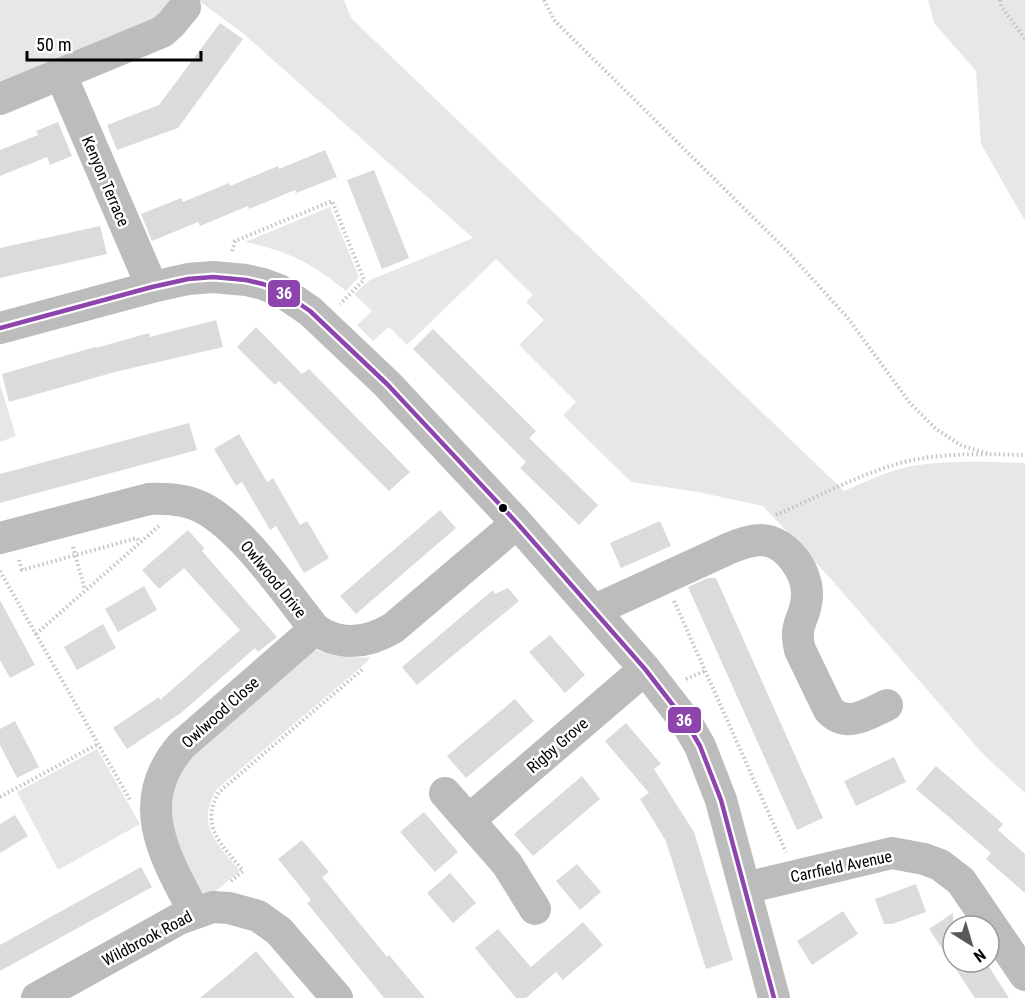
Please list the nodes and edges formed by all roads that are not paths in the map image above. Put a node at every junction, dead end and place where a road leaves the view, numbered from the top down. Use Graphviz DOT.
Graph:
graph roads {
  1 [pos="185,7"];
  2 [pos="61,75"];
  3 [pos="0,99"];
  4 [pos="152,287"];
  5 [pos="0,328"];
  6 [pos="517,523"];
  7 [pos="6,536"];
  8 [pos="595,610"];
  9 [pos="315,629"];
  10 [pos="645,669"];
  11 [pos="887,705"];
  12 [pos="445,793"];
  13 [pos="469,820"];
  14 [pos="745,888"];
  15 [pos="535,909"];
  16 [pos="204,910"];
  17 [pos="1025,975"];
  18 [pos="37,998"];
  19 [pos="337,998"];
  20 [pos="774,998"];
  1 -- 2 [label="street"];
  2 -- 3 [label="street"];
  2 -- 4 [label="street, Kenyon Terrace"];
  4 -- 5 [label="street"];
  4 -- 6 [label="street"];
  6 -- 8 [label="street"];
  6 -- 9 [label="street, Owlwood Drive"];
  7 -- 9 [label="street, Owlwood Drive"];
  8 -- 10 [label="street"];
  8 -- 11 [label="street"];
  9 -- 16 [label="street, Owlwood Close"];
  10 -- 13 [label="street, Rigby Grove"];
  10 -- 14 [label="street"];
  12 -- 13 [label="street"];
  13 -- 15 [label="street"];
  14 -- 17 [label="street, Carrfield Avenue"];
  14 -- 20 [label="street"];
  16 -- 18 [label="street, Wildbrook Road"];
  16 -- 19 [label="street, Wildbrook Road"];
}
